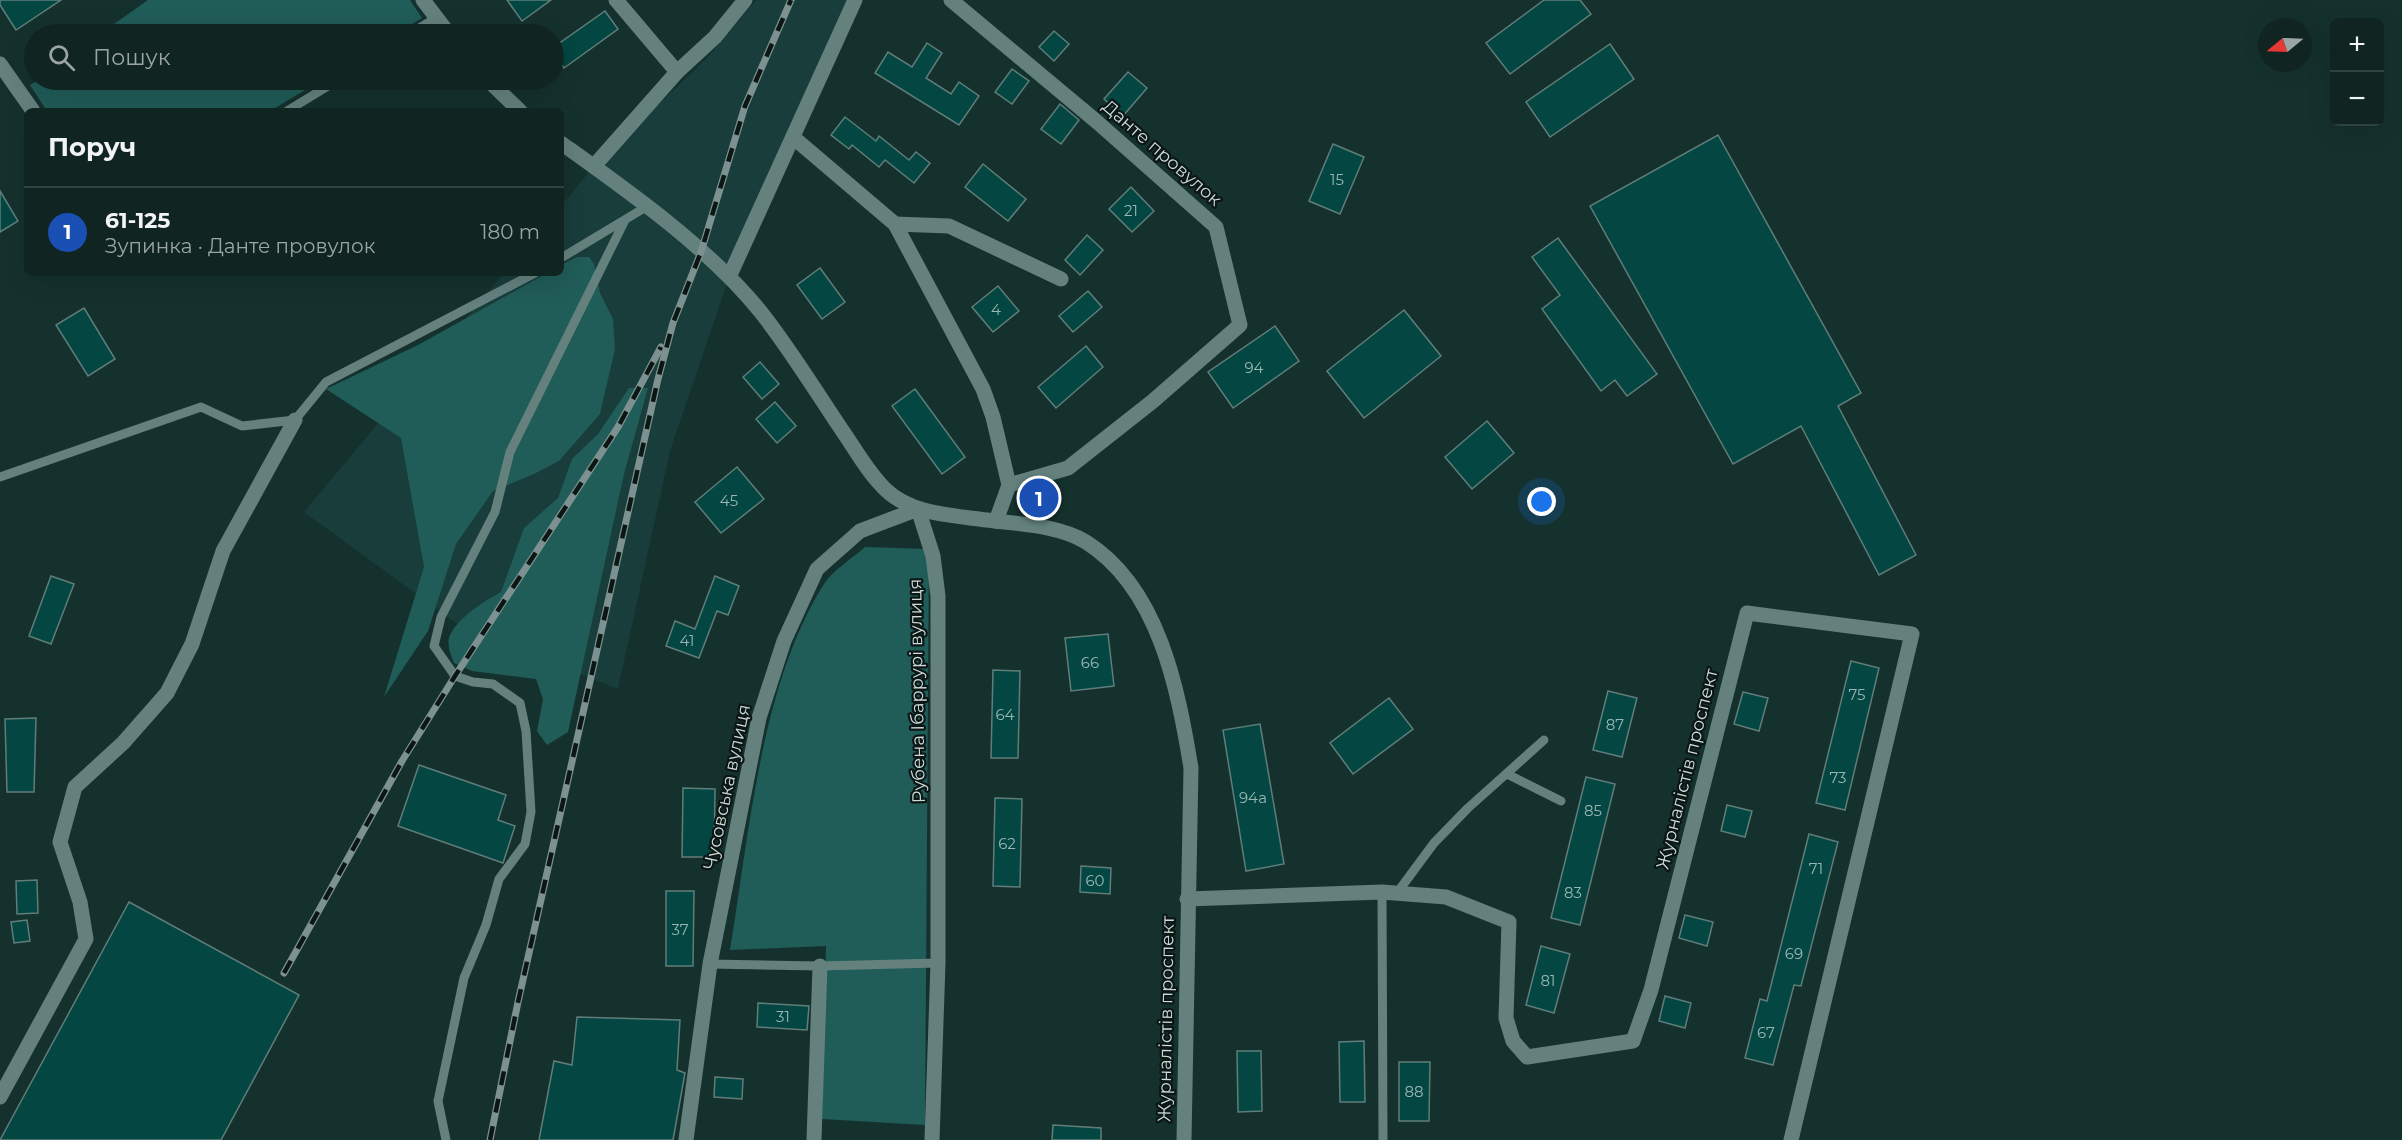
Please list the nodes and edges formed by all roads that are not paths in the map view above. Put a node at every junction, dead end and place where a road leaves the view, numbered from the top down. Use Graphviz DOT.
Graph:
graph roads {
  1 [pos="616,0"];
  2 [pos="745,0"];
  3 [pos="855,0"];
  4 [pos="951,0"];
  5 [pos="425,1"];
  6 [pos="436,18"];
  7 [pos="426,24"];
  8 [pos="441,24"];
  9 [pos="0,64"];
  10 [pos="677,72"];
  11 [pos="322,90"];
  12 [pos="498,90"];
  13 [pos="31,108"];
  14 [pos="292,108"];
  15 [pos="517,108"];
  16 [pos="794,138"];
  17 [pos="564,145"];
  18 [pos="594,166"];
  19 [pos="646,207"];
  20 [pos="624,222"];
  21 [pos="895,224"];
  22 [pos="564,256"];
  23 [pos="730,275"];
  24 [pos="529,276"];
  25 [pos="1061,279"];
  26 [pos="295,420"];
  27 [pos="0,477"];
  28 [pos="1009,486"];
  29 [pos="918,509"];
  30 [pos="996,521"];
  31 [pos="1544,740"];
  32 [pos="1507,774"];
  33 [pos="1561,801"];
  34 [pos="1389,892"];
  35 [pos="1187,899"];
  36 [pos="938,963"];
  37 [pos="710,964"];
  38 [pos="820,966"];
  39 [pos="0,1097"];
  40 [pos="446,1140"];
  41 [pos="686,1140"];
  42 [pos="814,1140"];
  43 [pos="933,1140"];
  44 [pos="1184,1140"];
  45 [pos="1383,1140"];
  46 [pos="1791,1140"];
  1 -- 10 [label="street"];
  2 -- 10 [label="street"];
  3 -- 16 [label="street"];
  4 -- 28 [label="street, Данте провулок"];
  5 -- 6 [label="street"];
  6 -- 7 [label="lane"];
  6 -- 8 [label="street"];
  9 -- 13 [label="street"];
  10 -- 18 [label="street"];
  11 -- 14 [label="lane"];
  12 -- 15 [label="street"];
  16 -- 21 [label="street"];
  16 -- 23 [label="street"];
  17 -- 18 [label="street"];
  18 -- 19 [label="street"];
  19 -- 20 [label="lane"];
  19 -- 23 [label="street"];
  20 -- 22 [label="lane"];
  20 -- 40 [label="lane"];
  21 -- 25 [label="street"];
  21 -- 28 [label="street"];
  23 -- 29 [label="street"];
  24 -- 26 [label="lane"];
  26 -- 27 [label="lane"];
  26 -- 39 [label="street"];
  28 -- 30 [label="street"];
  29 -- 30 [label="street, Журналістів проспект"];
  29 -- 36 [label="street, Рубена Ібаррурі вулиця"];
  29 -- 37 [label="street, Чусовська вулиця"];
  30 -- 35 [label="street, Журналістів проспект"];
  31 -- 32 [label="lane"];
  32 -- 33 [label="lane"];
  32 -- 34 [label="lane"];
  34 -- 35 [label="street, Журналістів проспект"];
  34 -- 45 [label="lane"];
  34 -- 46 [label="street, Журналістів проспект"];
  35 -- 44 [label="street, Журналістів проспект"];
  36 -- 38 [label="lane"];
  36 -- 43 [label="street, Рубена Ібаррурі вулиця"];
  37 -- 38 [label="lane"];
  37 -- 41 [label="street, Чусовська вулиця"];
  38 -- 42 [label="street"];
}
